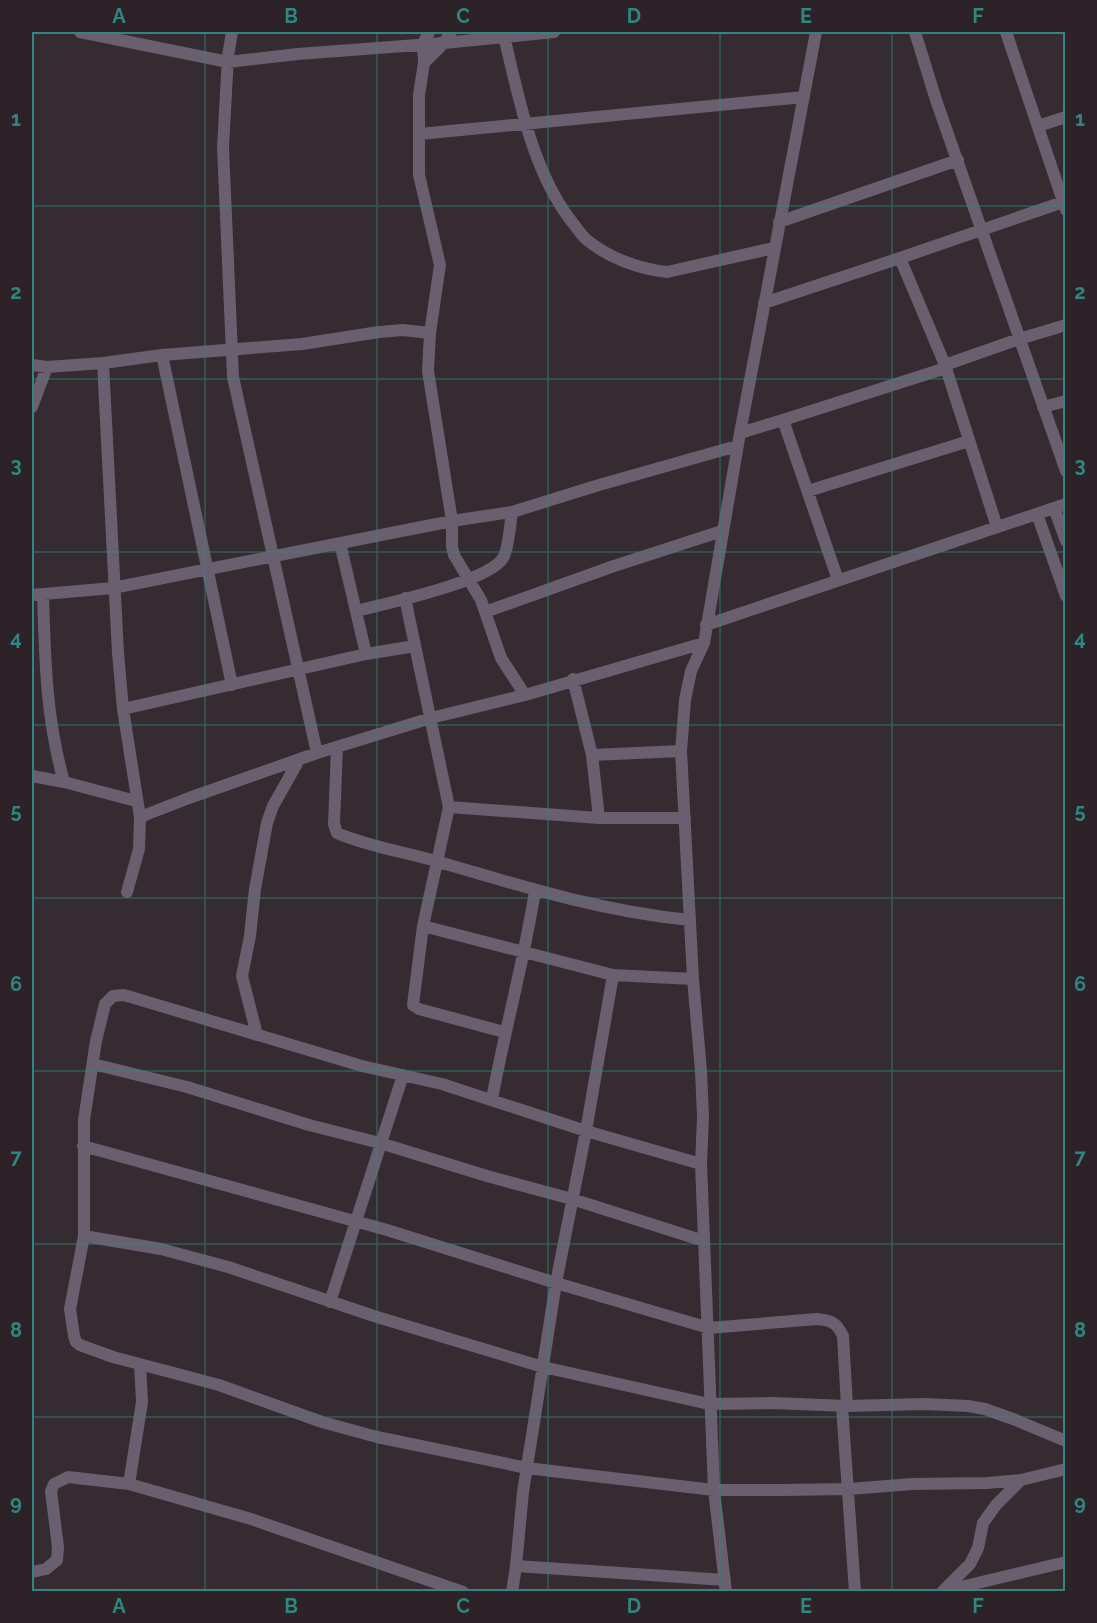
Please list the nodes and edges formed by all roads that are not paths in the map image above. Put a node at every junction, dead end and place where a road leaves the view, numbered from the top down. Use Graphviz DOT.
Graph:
graph roads {
  1 [pos="80,32"];
  2 [pos="232,32"];
  3 [pos="429,32"];
  4 [pos="451,32"];
  5 [pos="554,32"];
  6 [pos="816,32"];
  7 [pos="915,32"];
  8 [pos="1006,32"];
  9 [pos="504,36"];
  10 [pos="444,43"];
  11 [pos="423,44"];
  12 [pos="228,62"];
  13 [pos="424,63"];
  14 [pos="804,97"];
  15 [pos="1065,117"];
  16 [pos="526,123"];
  17 [pos="1038,126"];
  18 [pos="419,134"];
  19 [pos="958,160"];
  20 [pos="1065,204"];
  21 [pos="779,222"];
  22 [pos="981,230"];
  23 [pos="774,248"];
  24 [pos="900,258"];
  25 [pos="764,303"];
  26 [pos="1065,325"];
  27 [pos="430,333"];
  28 [pos="1019,339"];
  29 [pos="232,349"];
  30 [pos="162,355"];
  31 [pos="102,363"];
  32 [pos="32,365"];
  33 [pos="47,367"];
  34 [pos="945,367"];
  35 [pos="1065,400"];
  36 [pos="32,407"];
  37 [pos="1043,407"];
  38 [pos="783,420"];
  39 [pos="740,433"];
  40 [pos="969,441"];
  41 [pos="738,446"];
  42 [pos="1065,471"];
  43 [pos="808,491"];
  44 [pos="1060,506"];
  45 [pos="512,512"];
  46 [pos="1037,514"];
  47 [pos="452,521"];
  48 [pos="997,527"];
  49 [pos="722,531"];
  50 [pos="1065,541"];
  51 [pos="340,543"];
  52 [pos="273,556"];
  53 [pos="208,570"];
  54 [pos="838,580"];
  55 [pos="467,581"];
  56 [pos="113,588"];
  57 [pos="37,595"];
  58 [pos="1065,597"];
  59 [pos="405,598"];
  60 [pos="357,611"];
  61 [pos="485,612"];
  62 [pos="706,625"];
  63 [pos="704,643"];
  64 [pos="415,646"];
  65 [pos="366,654"];
  66 [pos="299,670"];
  67 [pos="573,679"];
  68 [pos="232,685"];
  69 [pos="525,694"];
  70 [pos="123,709"];
  71 [pos="431,718"];
  72 [pos="337,747"];
  73 [pos="681,751"];
  74 [pos="317,753"];
  75 [pos="592,755"];
  76 [pos="299,760"];
  77 [pos="32,776"];
  78 [pos="64,782"];
  79 [pos="136,801"];
  80 [pos="449,807"];
  81 [pos="140,818"];
  82 [pos="598,818"];
  83 [pos="685,818"];
  84 [pos="437,861"];
  85 [pos="536,891"];
  86 [pos="127,892"];
  87 [pos="690,920"];
  88 [pos="423,926"];
  89 [pos="525,952"];
  90 [pos="613,975"];
  91 [pos="693,979"];
  92 [pos="504,1032"];
  93 [pos="257,1035"];
  94 [pos="93,1064"];
  95 [pos="403,1075"];
  96 [pos="492,1100"];
  97 [pos="586,1131"];
  98 [pos="380,1143"];
  99 [pos="83,1146"];
  100 [pos="701,1164"];
  101 [pos="572,1199"];
  102 [pos="355,1221"];
  103 [pos="84,1236"];
  104 [pos="704,1241"];
  105 [pos="556,1283"];
  106 [pos="330,1302"];
  107 [pos="709,1328"];
  108 [pos="140,1364"];
  109 [pos="543,1366"];
  110 [pos="709,1404"];
  111 [pos="844,1406"];
  112 [pos="1065,1441"];
  113 [pos="527,1468"];
  114 [pos="1065,1469"];
  115 [pos="1021,1480"];
  116 [pos="129,1484"];
  117 [pos="849,1489"];
  118 [pos="714,1490"];
  119 [pos="1065,1562"];
  120 [pos="516,1566"];
  121 [pos="32,1572"];
  122 [pos="725,1586"];
  123 [pos="977,1588"];
  124 [pos="463,1592"];
  125 [pos="512,1592"];
  126 [pos="855,1592"];
  127 [pos="942,1592"];
  1 -- 12 [label="street"];
  2 -- 12 [label="street"];
  3 -- 11 [label="street"];
  4 -- 10 [label="street"];
  5 -- 9 [label="street"];
  6 -- 14 [label="street"];
  7 -- 19 [label="street"];
  8 -- 17 [label="street"];
  9 -- 10 [label="street"];
  9 -- 16 [label="street"];
  10 -- 11 [label="street"];
  10 -- 13 [label="street"];
  11 -- 12 [label="street"];
  11 -- 13 [label="street"];
  12 -- 29 [label="street"];
  13 -- 18 [label="street"];
  14 -- 16 [label="street"];
  14 -- 21 [label="street"];
  15 -- 17 [label="street"];
  16 -- 18 [label="street"];
  16 -- 23 [label="street"];
  17 -- 20 [label="street"];
  18 -- 27 [label="street"];
  19 -- 21 [label="street"];
  19 -- 22 [label="street"];
  20 -- 22 [label="street"];
  21 -- 23 [label="street"];
  22 -- 24 [label="street"];
  22 -- 28 [label="street"];
  23 -- 25 [label="street"];
  24 -- 25 [label="street"];
  24 -- 34 [label="street"];
  25 -- 39 [label="street"];
  26 -- 28 [label="street"];
  27 -- 29 [label="street"];
  27 -- 47 [label="street"];
  28 -- 34 [label="street"];
  28 -- 37 [label="street"];
  29 -- 30 [label="street"];
  29 -- 52 [label="street"];
  30 -- 31 [label="street"];
  30 -- 53 [label="street"];
  31 -- 33 [label="street"];
  31 -- 56 [label="street"];
  32 -- 33 [label="street"];
  33 -- 36 [label="street"];
  34 -- 38 [label="street"];
  34 -- 40 [label="street"];
  35 -- 37 [label="street"];
  37 -- 42 [label="street"];
  38 -- 39 [label="street"];
  38 -- 43 [label="street"];
  39 -- 41 [label="street"];
  40 -- 43 [label="street"];
  40 -- 48 [label="street"];
  41 -- 45 [label="street"];
  41 -- 49 [label="street"];
  43 -- 54 [label="street"];
  44 -- 46 [label="street"];
  44 -- 50 [label="street"];
  45 -- 47 [label="street"];
  45 -- 55 [label="street"];
  46 -- 48 [label="street"];
  46 -- 58 [label="street"];
  47 -- 51 [label="street"];
  47 -- 55 [label="street"];
  48 -- 54 [label="street"];
  49 -- 61 [label="street"];
  49 -- 62 [label="street"];
  51 -- 52 [label="street"];
  51 -- 60 [label="street"];
  52 -- 53 [label="street"];
  52 -- 66 [label="street"];
  53 -- 56 [label="street"];
  53 -- 68 [label="street"];
  54 -- 62 [label="street"];
  55 -- 59 [label="street"];
  55 -- 61 [label="street"];
  56 -- 57 [label="street"];
  56 -- 70 [label="street"];
  57 -- 78 [label="street"];
  59 -- 60 [label="street"];
  59 -- 64 [label="street"];
  60 -- 65 [label="street"];
  61 -- 69 [label="street"];
  62 -- 63 [label="street"];
  63 -- 67 [label="street"];
  63 -- 73 [label="street"];
  64 -- 65 [label="street"];
  64 -- 71 [label="street"];
  65 -- 66 [label="street"];
  66 -- 68 [label="street"];
  66 -- 74 [label="street"];
  67 -- 69 [label="street"];
  67 -- 75 [label="street"];
  68 -- 70 [label="street"];
  69 -- 71 [label="street"];
  70 -- 79 [label="street"];
  71 -- 72 [label="street"];
  71 -- 80 [label="street"];
  72 -- 74 [label="street"];
  72 -- 84 [label="street"];
  73 -- 75 [label="street"];
  73 -- 83 [label="street"];
  74 -- 76 [label="street"];
  75 -- 82 [label="street"];
  76 -- 81 [label="street"];
  76 -- 93 [label="street"];
  77 -- 78 [label="street"];
  78 -- 79 [label="street"];
  79 -- 81 [label="street"];
  80 -- 82 [label="street"];
  80 -- 84 [label="street"];
  81 -- 86 [label="street"];
  82 -- 83 [label="street"];
  83 -- 87 [label="street"];
  84 -- 85 [label="street"];
  84 -- 88 [label="street"];
  85 -- 87 [label="street"];
  85 -- 89 [label="street"];
  87 -- 91 [label="street"];
  88 -- 89 [label="street"];
  88 -- 92 [label="street"];
  89 -- 90 [label="street"];
  89 -- 92 [label="street"];
  90 -- 91 [label="street"];
  90 -- 97 [label="street"];
  91 -- 100 [label="street"];
  92 -- 96 [label="street"];
  93 -- 94 [label="street"];
  93 -- 95 [label="street"];
  94 -- 98 [label="street"];
  94 -- 99 [label="street"];
  95 -- 96 [label="street"];
  95 -- 98 [label="street"];
  96 -- 97 [label="street"];
  97 -- 100 [label="street"];
  97 -- 101 [label="street"];
  98 -- 101 [label="street"];
  98 -- 102 [label="street"];
  99 -- 102 [label="street"];
  99 -- 103 [label="street"];
  100 -- 104 [label="street"];
  101 -- 104 [label="street"];
  101 -- 105 [label="street"];
  102 -- 105 [label="street"];
  102 -- 106 [label="street"];
  103 -- 106 [label="street"];
  103 -- 108 [label="street"];
  104 -- 107 [label="street"];
  105 -- 107 [label="street"];
  105 -- 109 [label="street"];
  106 -- 109 [label="street"];
  107 -- 110 [label="street"];
  107 -- 111 [label="street"];
  108 -- 113 [label="street"];
  108 -- 116 [label="street"];
  109 -- 110 [label="street"];
  109 -- 113 [label="street"];
  110 -- 111 [label="street"];
  110 -- 118 [label="street"];
  111 -- 112 [label="street"];
  111 -- 117 [label="street"];
  113 -- 118 [label="street"];
  113 -- 120 [label="street"];
  114 -- 115 [label="street"];
  115 -- 117 [label="street"];
  115 -- 127 [label="street"];
  116 -- 121 [label="street"];
  116 -- 124 [label="street"];
  117 -- 118 [label="street"];
  117 -- 126 [label="street"];
  118 -- 122 [label="street"];
  119 -- 123 [label="street"];
  120 -- 122 [label="street"];
  120 -- 125 [label="street"];
  123 -- 127 [label="street"];
}
